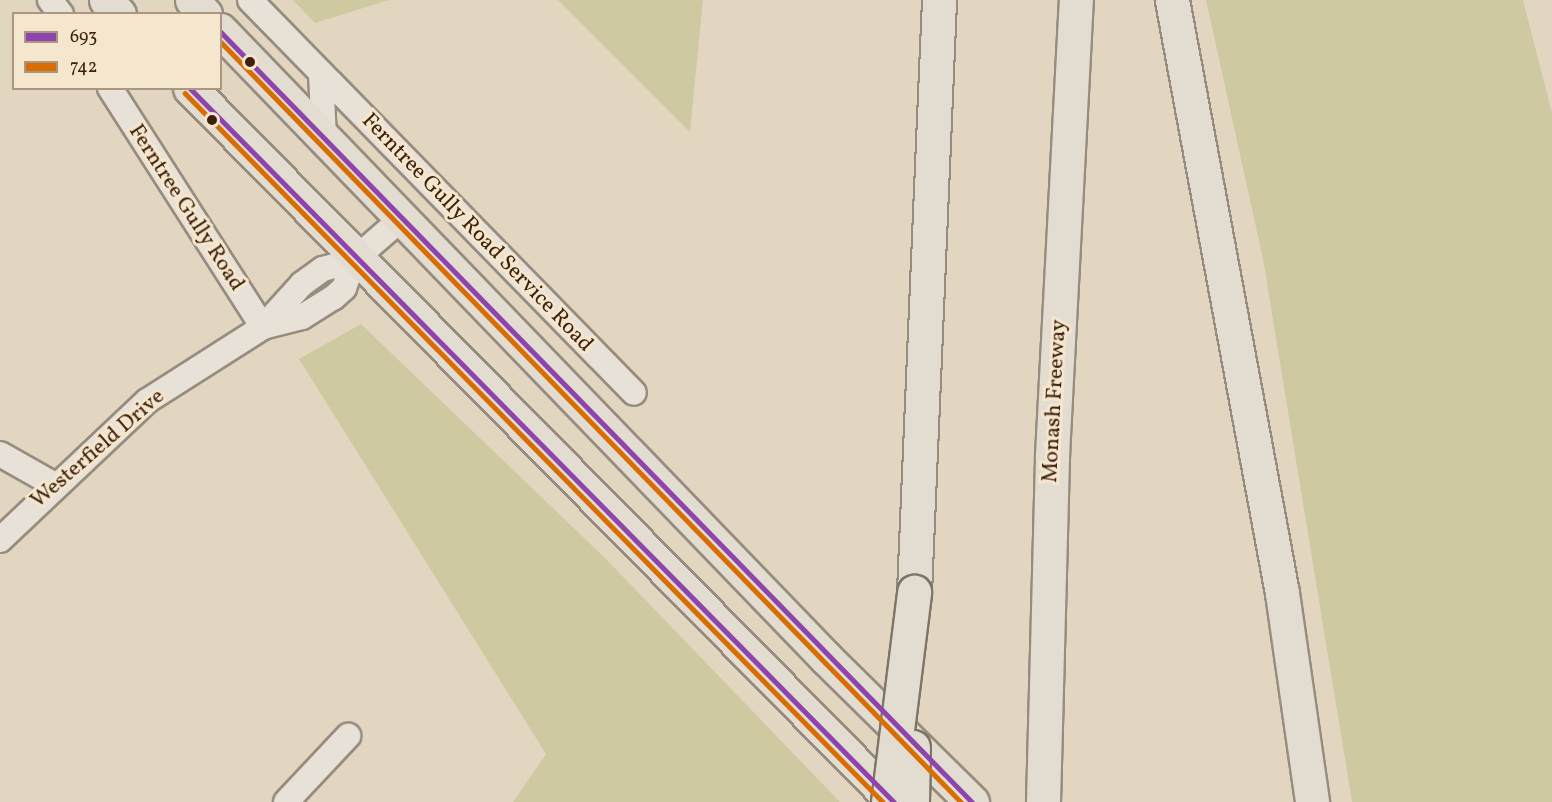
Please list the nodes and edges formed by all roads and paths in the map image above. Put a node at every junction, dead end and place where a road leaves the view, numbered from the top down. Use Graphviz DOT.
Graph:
graph roads {
  1 [pos="50,0"];
  2 [pos="106,0"];
  3 [pos="192,0"];
  4 [pos="250,0"];
  5 [pos="939,0"];
  6 [pos="1076,0"];
  7 [pos="1172,0"];
  8 [pos="60,12"];
  9 [pos="117,12"];
  10 [pos="203,12"];
  11 [pos="222,32"];
  12 [pos="321,73"];
  13 [pos="111,90"];
  14 [pos="192,90"];
  15 [pos="324,139"];
  16 [pos="401,219"];
  17 [pos="354,261"];
  18 [pos="262,327"];
  19 [pos="634,393"];
  20 [pos="0,454"];
  21 [pos="53,484"];
  22 [pos="0,540"];
  23 [pos="914,592"];
  24 [pos="348,736"];
  25 [pos="286,802"];
  26 [pos="888,802"];
  27 [pos="894,802"];
  28 [pos="912,802"];
  29 [pos="972,802"];
  30 [pos="1042,802"];
  31 [pos="1312,802"];
  1 -- 8 [label="street"];
  2 -- 9 [label="main road"];
  3 -- 10 [label="main road"];
  4 -- 12 [label="street, Ferntree Gully Road Service Road"];
  5 -- 23 [label="main road"];
  6 -- 30 [label="main road, Monash Freeway"];
  7 -- 31 [label="main road"];
  11 -- 15 [label="main road"];
  12 -- 15 [label="street, Ferntree Gully Road Service Road"];
  12 -- 19 [label="street, Ferntree Gully Road Service Road"];
  13 -- 18 [label="street, Ferntree Gully Road"];
  14 -- 17 [label="main road"];
  15 -- 16 [label="main road"];
  16 -- 17 [label="street, Westerfield Drive"];
  16 -- 29 [label="main road"];
  17 -- 18 [label="street, Westerfield Drive"];
  17 -- 27 [label="main road"];
  18 -- 21 [label="street, Westerfield Drive"];
  20 -- 21 [label="street"];
  21 -- 22 [label="street, Westerfield Drive"];
  23 -- 26 [label="main road, bridge"];
  23 -- 28 [label="main road, bridge"];
  24 -- 25 [label="street"];
}
